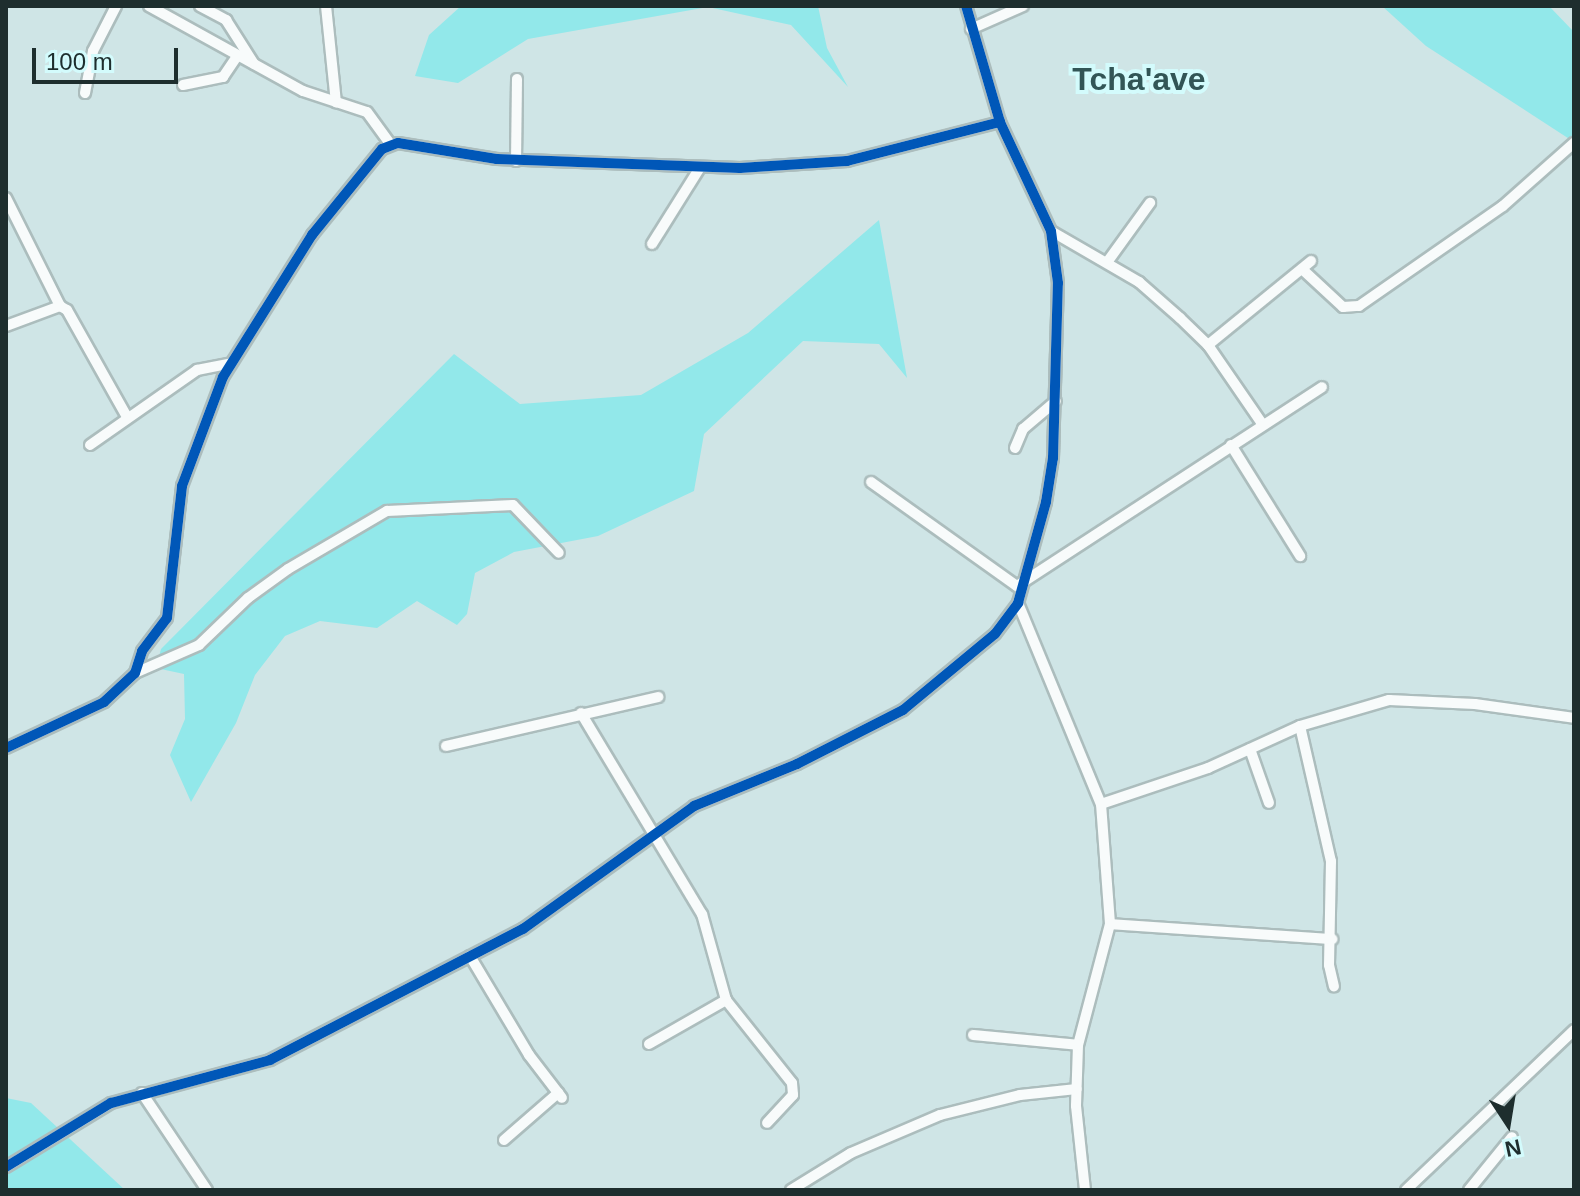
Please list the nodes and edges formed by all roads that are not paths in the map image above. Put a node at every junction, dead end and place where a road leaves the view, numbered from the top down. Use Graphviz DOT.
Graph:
graph roads {
  1 [pos="116,6"];
  2 [pos="149,6"];
  3 [pos="200,6"];
  4 [pos="326,6"];
  5 [pos="966,6"];
  6 [pos="1023,6"];
  7 [pos="971,29"];
  8 [pos="236,58"];
  9 [pos="255,66"];
  10 [pos="517,79"];
  11 [pos="183,85"];
  12 [pos="85,93"];
  13 [pos="336,102"];
  14 [pos="1000,122"];
  15 [pos="1574,143"];
  16 [pos="390,144"];
  17 [pos="516,161"];
  18 [pos="699,169"];
  19 [pos="6,198"];
  20 [pos="1150,203"];
  21 [pos="1051,231"];
  22 [pos="652,244"];
  23 [pos="1108,261"];
  24 [pos="1311,261"];
  25 [pos="1302,269"];
  26 [pos="60,306"];
  27 [pos="6,326"];
  28 [pos="1208,345"];
  29 [pos="229,364"];
  30 [pos="1322,387"];
  31 [pos="1056,401"];
  32 [pos="127,417"];
  33 [pos="1261,422"];
  34 [pos="90,445"];
  35 [pos="1231,445"];
  36 [pos="1015,448"];
  37 [pos="871,482"];
  38 [pos="559,553"];
  39 [pos="1300,556"];
  40 [pos="1024,584"];
  41 [pos="1018,603"];
  42 [pos="135,673"];
  43 [pos="658,697"];
  44 [pos="581,713"];
  45 [pos="1574,718"];
  46 [pos="1300,726"];
  47 [pos="446,746"];
  48 [pos="6,748"];
  49 [pos="1250,749"];
  50 [pos="1269,803"];
  51 [pos="1101,804"];
  52 [pos="655,830"];
  53 [pos="1110,924"];
  54 [pos="1332,939"];
  55 [pos="470,956"];
  56 [pos="1334,986"];
  57 [pos="726,1000"];
  58 [pos="1574,1030"];
  59 [pos="973,1035"];
  60 [pos="649,1044"];
  61 [pos="1078,1045"];
  62 [pos="1077,1089"];
  63 [pos="142,1093"];
  64 [pos="767,1123"];
  65 [pos="1512,1137"];
  66 [pos="504,1140"];
  67 [pos="6,1167"];
  68 [pos="207,1190"];
  69 [pos="791,1190"];
  70 [pos="1085,1190"];
  71 [pos="1406,1190"];
  72 [pos="1469,1190"];
  1 -- 12 [label="street"];
  2 -- 8 [label="street"];
  3 -- 9 [label="street"];
  4 -- 13 [label="street"];
  5 -- 7 [label="street"];
  6 -- 7 [label="street"];
  7 -- 14 [label="street"];
  8 -- 9 [label="street"];
  8 -- 11 [label="street"];
  9 -- 13 [label="street"];
  10 -- 17 [label="street"];
  13 -- 16 [label="street"];
  14 -- 18 [label="street"];
  14 -- 21 [label="street"];
  15 -- 25 [label="street"];
  16 -- 17 [label="street"];
  16 -- 29 [label="street"];
  17 -- 18 [label="street"];
  18 -- 22 [label="street"];
  19 -- 26 [label="street"];
  20 -- 23 [label="street"];
  21 -- 23 [label="street"];
  21 -- 31 [label="street"];
  23 -- 28 [label="street"];
  24 -- 25 [label="street"];
  25 -- 28 [label="street"];
  26 -- 27 [label="street"];
  26 -- 32 [label="street"];
  28 -- 33 [label="street"];
  29 -- 32 [label="street"];
  29 -- 42 [label="street"];
  30 -- 33 [label="street"];
  31 -- 36 [label="street"];
  31 -- 40 [label="street"];
  32 -- 34 [label="street"];
  33 -- 35 [label="street"];
  35 -- 39 [label="street"];
  35 -- 40 [label="street"];
  37 -- 40 [label="street"];
  38 -- 42 [label="street"];
  40 -- 41 [label="street"];
  41 -- 51 [label="street"];
  41 -- 52 [label="street"];
  42 -- 48 [label="street"];
  43 -- 44 [label="street"];
  44 -- 47 [label="street"];
  44 -- 52 [label="street"];
  45 -- 46 [label="street"];
  46 -- 49 [label="street"];
  46 -- 54 [label="street"];
  49 -- 50 [label="street"];
  49 -- 51 [label="street"];
  51 -- 53 [label="street"];
  52 -- 55 [label="street"];
  52 -- 57 [label="street"];
  53 -- 54 [label="street"];
  53 -- 61 [label="street"];
  54 -- 56 [label="street"];
  55 -- 63 [label="street"];
  55 -- 66 [label="street"];
  57 -- 60 [label="street"];
  57 -- 64 [label="street"];
  58 -- 71 [label="street"];
  59 -- 61 [label="street"];
  61 -- 62 [label="street"];
  62 -- 69 [label="street"];
  62 -- 70 [label="street"];
  63 -- 67 [label="street"];
  63 -- 68 [label="street"];
  65 -- 72 [label="street"];
}
